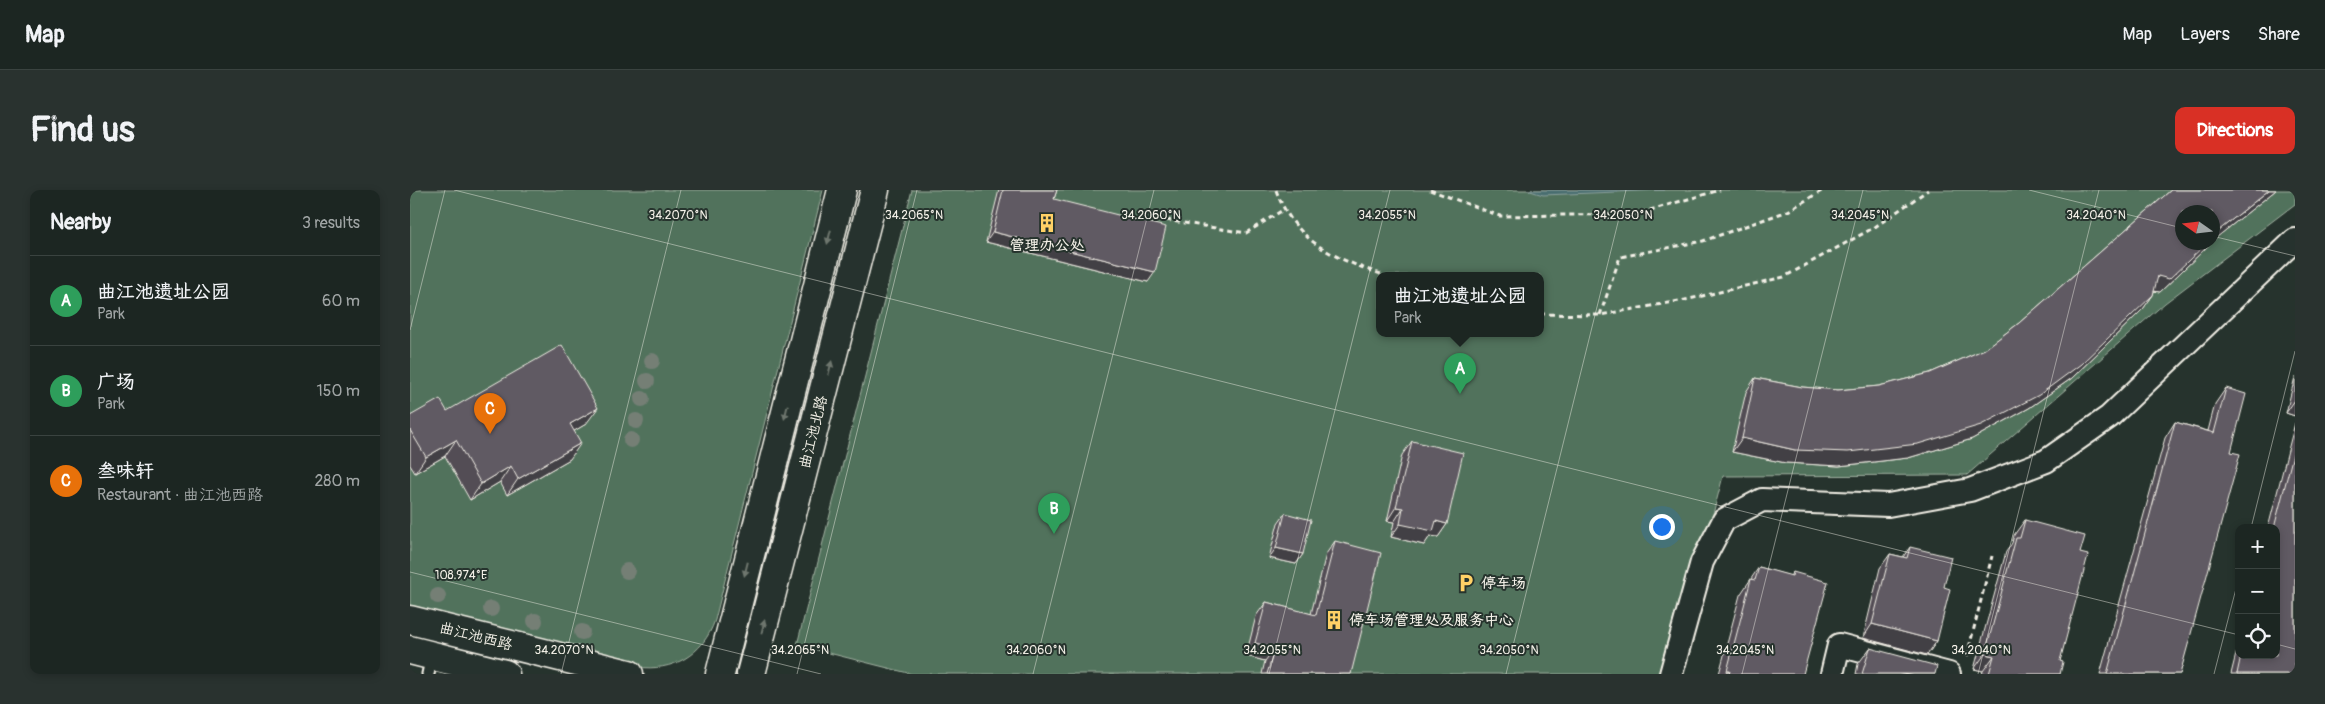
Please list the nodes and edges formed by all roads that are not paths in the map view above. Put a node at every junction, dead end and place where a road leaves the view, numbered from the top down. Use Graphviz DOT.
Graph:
graph roads {
  1 [pos="842,190"];
  2 [pos="875,190"];
  3 [pos="2295,240"];
  4 [pos="410,620"];
  5 [pos="423,660"];
  6 [pos="1957,669"];
  7 [pos="505,674"];
  8 [pos="629,674"];
  9 [pos="720,674"];
  10 [pos="751,674"];
  11 [pos="1671,674"];
  12 [pos="1832,674"];
  1 -- 9 [label="main road, 曲江池北路, one-way"];
  10 -- 2 [label="main road, 曲江池北路, one-way"];
  3 -- 11 [label="street"];
  4 -- 8 [label="main road, 曲江池西路"];
  5 -- 7 [label="main road, 曲江池西路"];
  6 -- 12 [label="street"];
}
